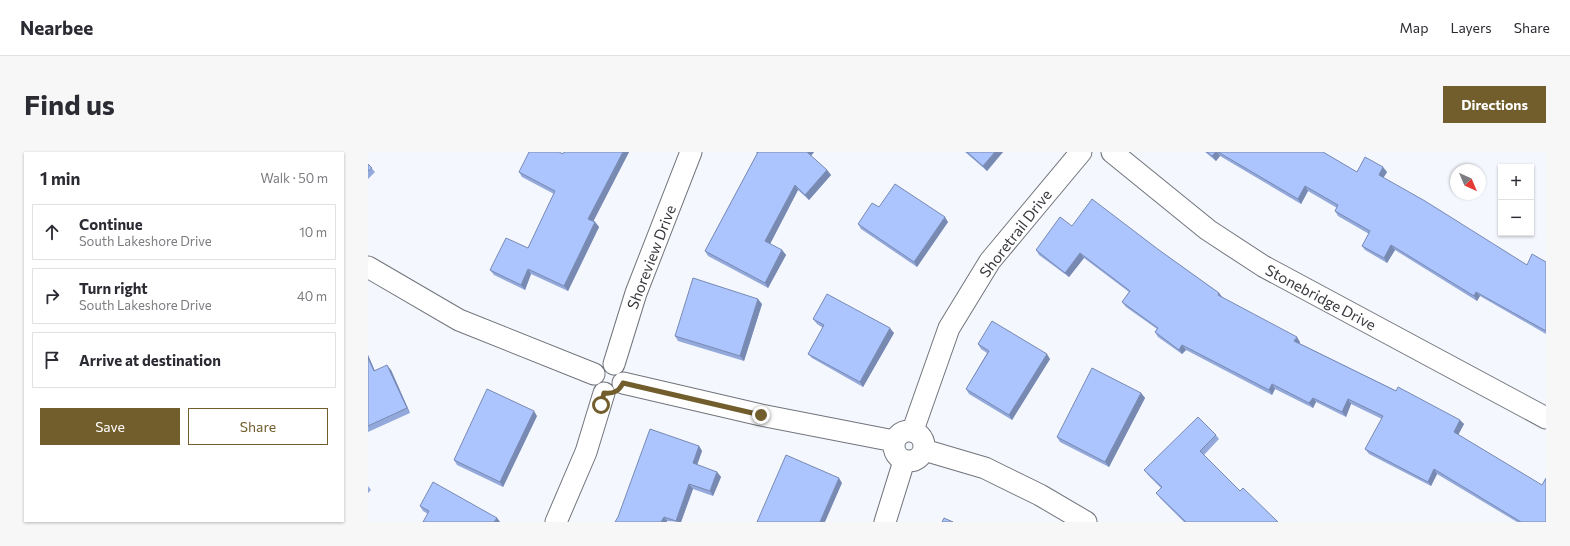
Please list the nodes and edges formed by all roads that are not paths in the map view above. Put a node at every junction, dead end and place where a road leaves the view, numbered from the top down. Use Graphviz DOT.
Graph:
graph roads {
  1 [pos="690,152"];
  2 [pos="1081,152"];
  3 [pos="1112,152"];
  4 [pos="368,267"];
  5 [pos="614,364"];
  6 [pos="594,374"];
  7 [pos="623,383"];
  8 [pos="604,393"];
  9 [pos="1546,418"];
  10 [pos="913,430"];
  11 [pos="894,441"];
  12 [pos="924,450"];
  13 [pos="904,460"];
  14 [pos="556,522"];
  15 [pos="885,522"];
  16 [pos="1086,522"];
  1 -- 5 [label="street, Shoreview Drive"];
  2 -- 10 [label="street, Shoretrail Drive"];
  3 -- 9 [label="street, Stonebridge Drive"];
  4 -- 6 [label="street"];
  5 -- 6 [label="street"];
  5 -- 7 [label="street"];
  6 -- 8 [label="street"];
  7 -- 8 [label="street"];
  7 -- 11 [label="street"];
  8 -- 14 [label="street"];
  10 -- 11 [label="street"];
  10 -- 12 [label="street"];
  11 -- 13 [label="street"];
  12 -- 13 [label="street"];
  12 -- 16 [label="street"];
  13 -- 15 [label="street"];
}
